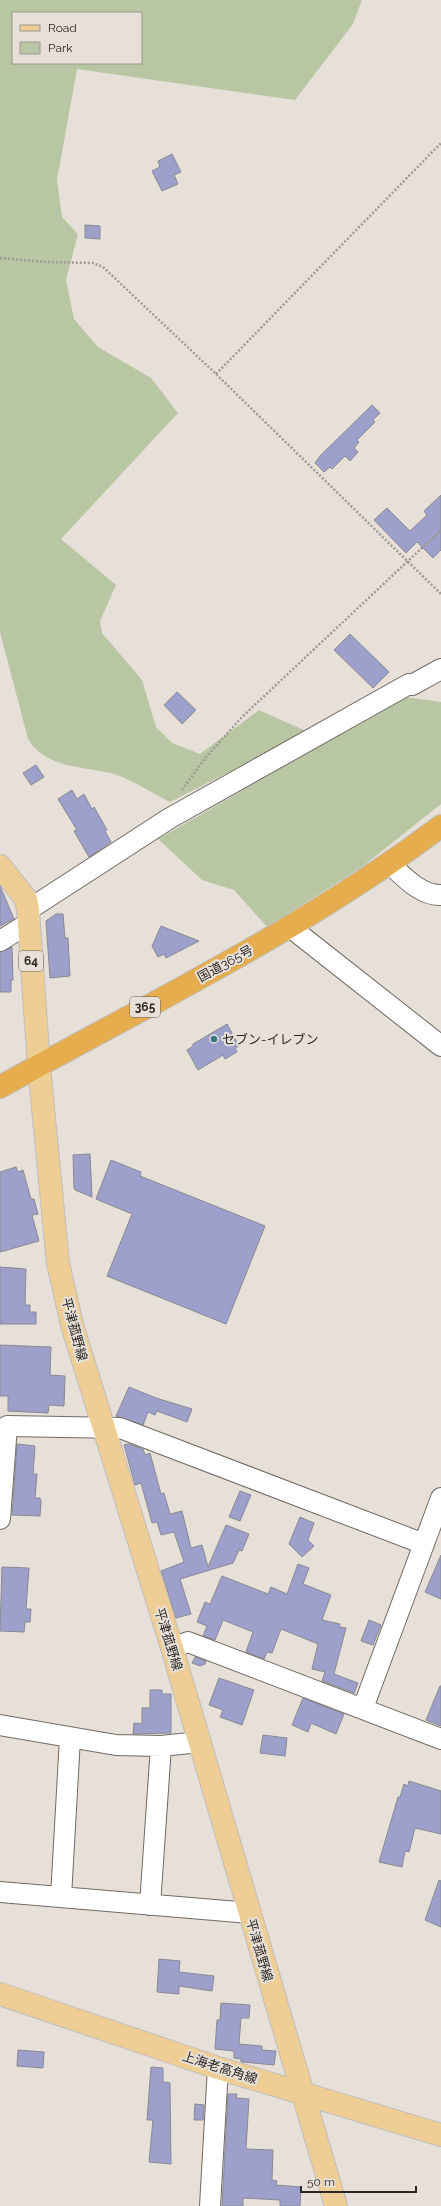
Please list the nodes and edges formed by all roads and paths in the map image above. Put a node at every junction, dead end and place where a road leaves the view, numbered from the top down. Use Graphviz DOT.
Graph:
graph roads {
  1 [pos="441,143"];
  2 [pos="0,258"];
  3 [pos="216,374"];
  4 [pos="441,530"];
  5 [pos="408,560"];
  6 [pos="441,594"];
  7 [pos="441,669"];
  8 [pos="181,792"];
  9 [pos="441,826"];
  10 [pos="390,864"];
  11 [pos="0,866"];
  12 [pos="441,895"];
  13 [pos="28,916"];
  14 [pos="290,927"];
  15 [pos="0,941"];
  16 [pos="441,1046"];
  17 [pos="39,1066"];
  18 [pos="0,1087"];
  19 [pos="103,1429"];
  20 [pos="441,1498"];
  21 [pos="0,1519"];
  22 [pos="424,1544"];
  23 [pos="172,1648"];
  24 [pos="363,1708"];
  25 [pos="0,1725"];
  26 [pos="70,1738"];
  27 [pos="441,1739"];
  28 [pos="200,1742"];
  29 [pos="161,1746"];
  30 [pos="0,1892"];
  31 [pos="61,1897"];
  32 [pos="150,1905"];
  33 [pos="250,1913"];
  34 [pos="0,1994"];
  35 [pos="218,2068"];
  36 [pos="303,2093"];
  37 [pos="441,2135"];
  38 [pos="210,2206"];
  39 [pos="336,2206"];
  1 -- 3 [label="path"];
  2 -- 3 [label="path"];
  3 -- 5 [label="path"];
  4 -- 5 [label="path"];
  5 -- 6 [label="path"];
  5 -- 8 [label="path"];
  7 -- 13 [label="street"];
  9 -- 10 [label="highway, 国道365号 / 365"];
  10 -- 12 [label="street"];
  10 -- 14 [label="highway, 国道365号 / 365"];
  11 -- 13 [label="main road, 64"];
  13 -- 15 [label="street"];
  13 -- 17 [label="main road, 64"];
  14 -- 16 [label="street"];
  14 -- 17 [label="highway, 国道365号 / 365"];
  17 -- 18 [label="highway, 国道365号 / 365"];
  17 -- 19 [label="main road, 平津菰野線"];
  19 -- 21 [label="street"];
  19 -- 22 [label="street"];
  19 -- 23 [label="main road, 平津菰野線"];
  20 -- 22 [label="street"];
  22 -- 24 [label="street"];
  23 -- 24 [label="street"];
  23 -- 28 [label="main road, 平津菰野線"];
  24 -- 27 [label="street"];
  25 -- 26 [label="street"];
  26 -- 29 [label="street"];
  26 -- 31 [label="street"];
  28 -- 29 [label="street"];
  28 -- 33 [label="main road, 平津菰野線"];
  29 -- 32 [label="street"];
  30 -- 31 [label="street"];
  31 -- 32 [label="street"];
  32 -- 33 [label="street"];
  33 -- 36 [label="main road, 平津菰野線"];
  34 -- 35 [label="main road, 上海老高角線"];
  35 -- 36 [label="main road, 上海老高角線"];
  35 -- 38 [label="street"];
  36 -- 37 [label="main road, 上海老高角線"];
  36 -- 39 [label="main road, 平津菰野線"];
}
